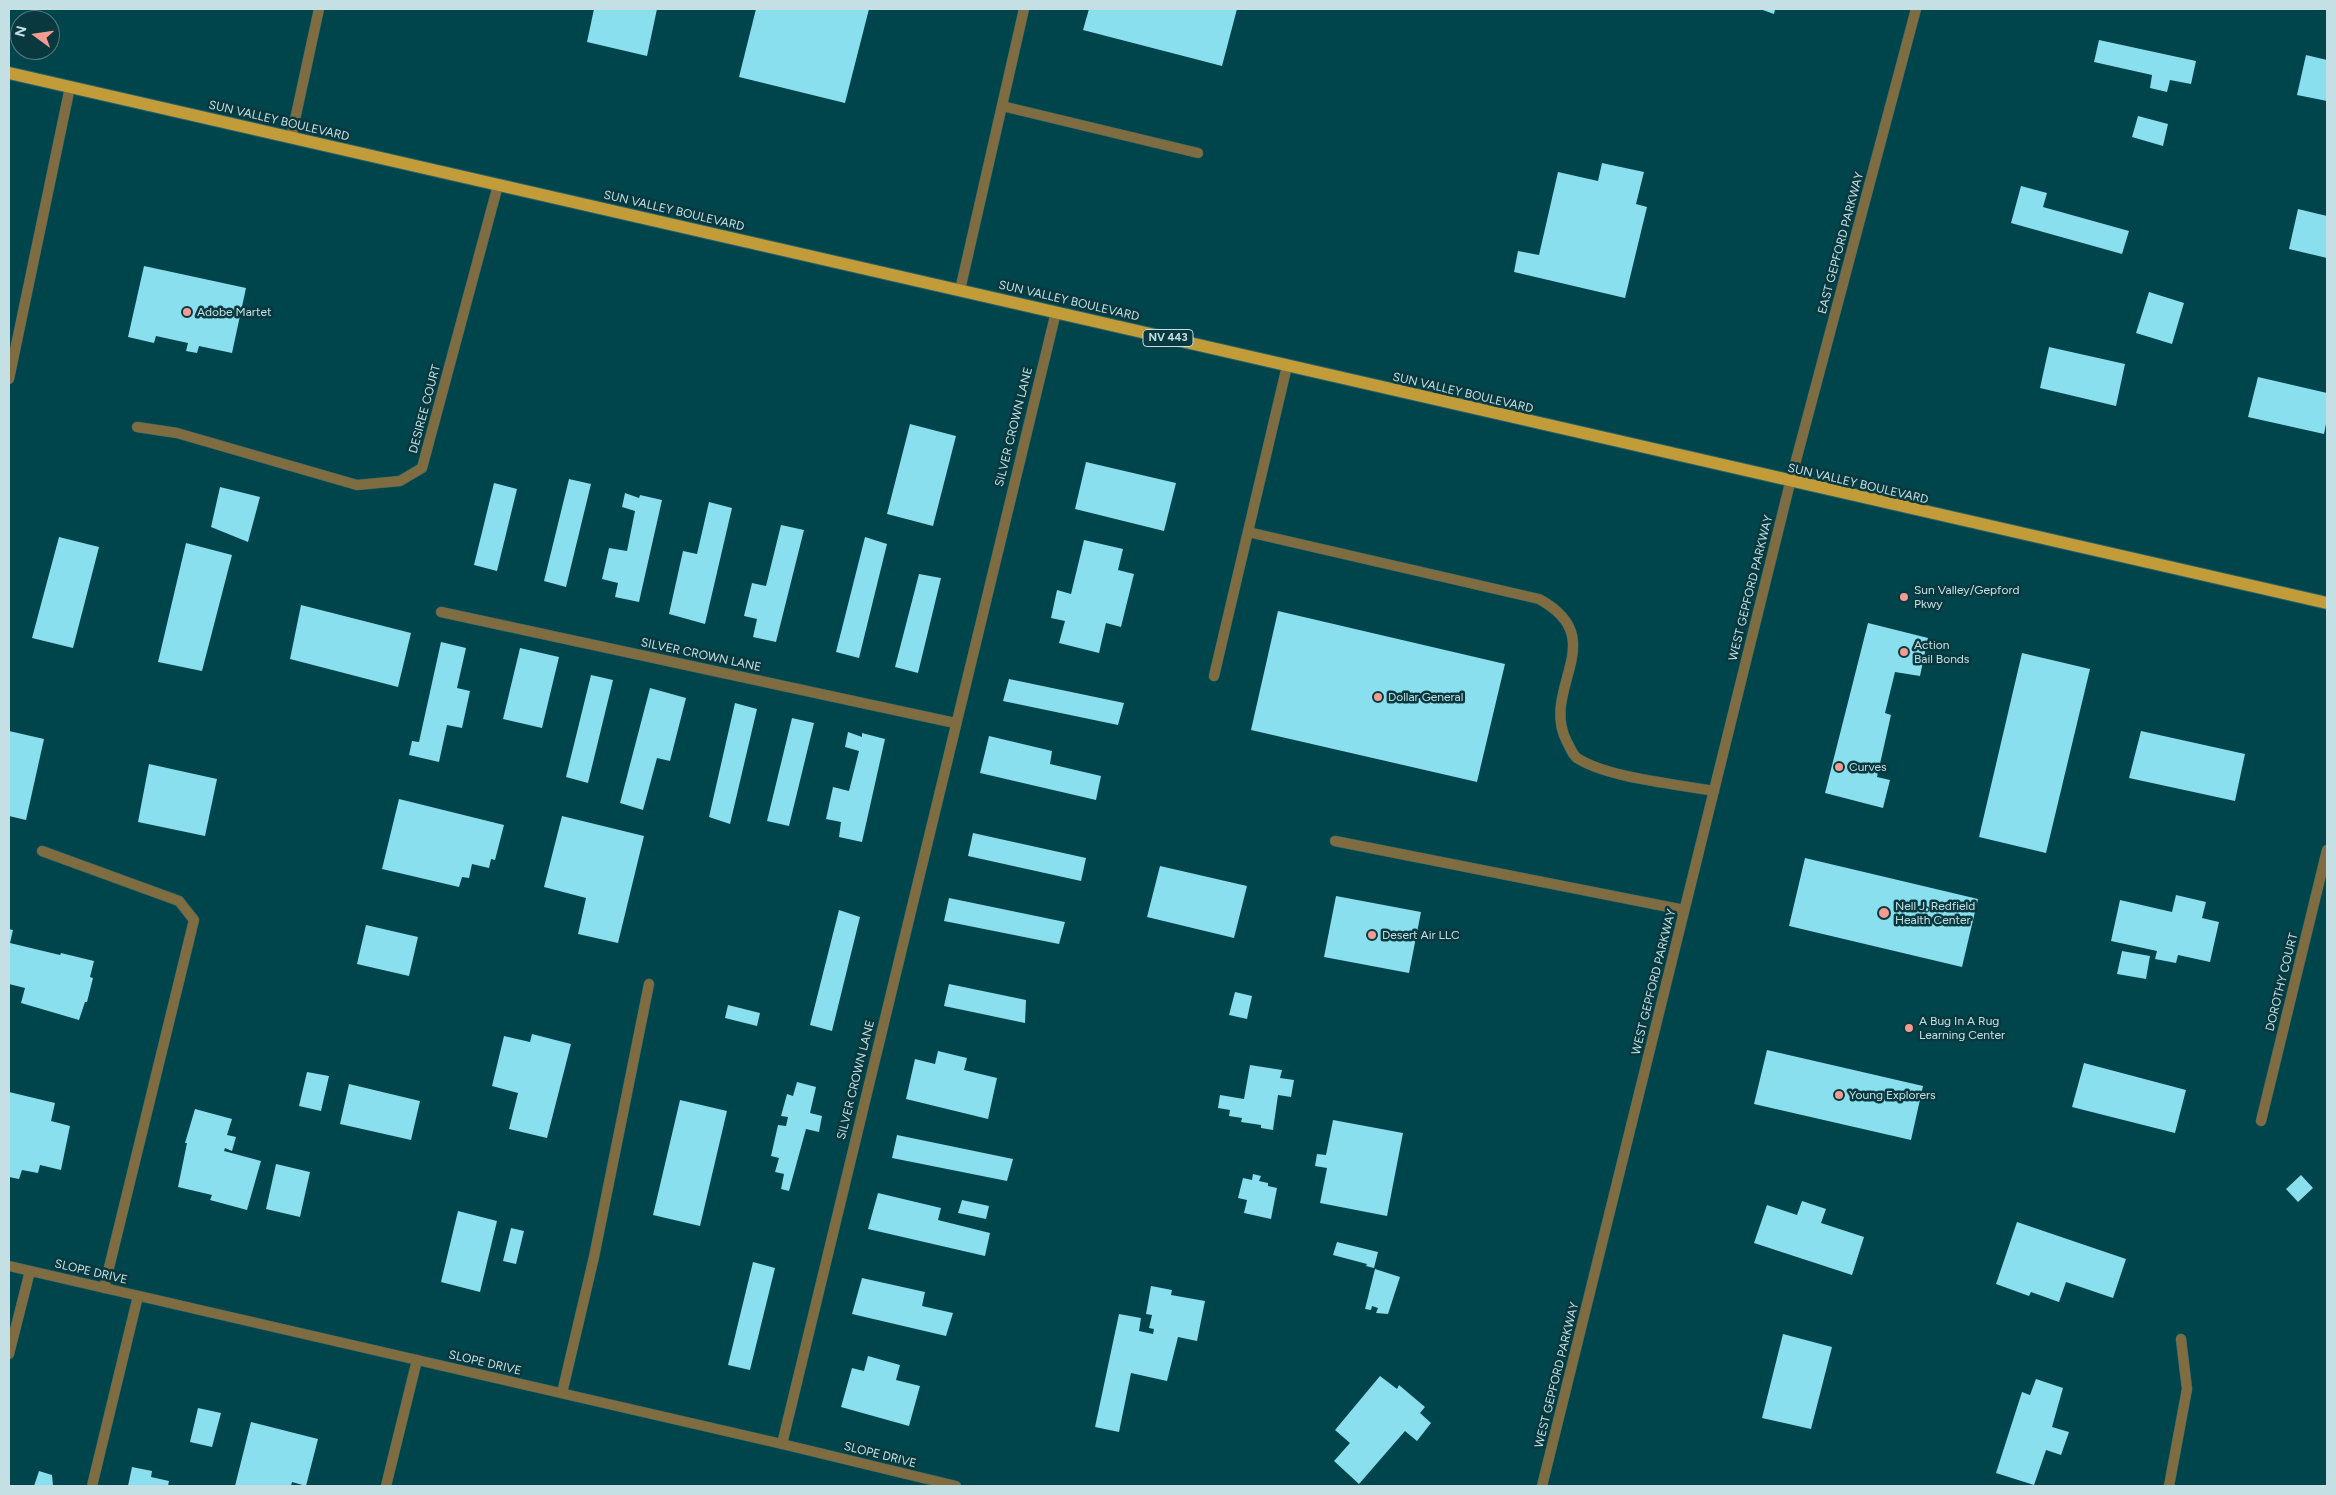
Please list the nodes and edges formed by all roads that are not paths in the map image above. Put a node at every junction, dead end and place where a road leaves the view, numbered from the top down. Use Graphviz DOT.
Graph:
graph roads {
  1 [pos="319,9"];
  2 [pos="1024,9"];
  3 [pos="1916,9"];
  4 [pos="9,73"];
  5 [pos="70,87"];
  6 [pos="1002,106"];
  7 [pos="291,138"];
  8 [pos="1198,153"];
  9 [pos="498,185"];
  10 [pos="960,290"];
  11 [pos="1056,312"];
  12 [pos="1287,366"];
  13 [pos="9,379"];
  14 [pos="137,427"];
  15 [pos="1790,483"];
  16 [pos="1248,532"];
  17 [pos="2327,603"];
  18 [pos="441,612"];
  19 [pos="1214,676"];
  20 [pos="955,723"];
  21 [pos="1714,791"];
  22 [pos="1335,841"];
  23 [pos="2327,850"];
  24 [pos="42,851"];
  25 [pos="1684,910"];
  26 [pos="649,984"];
  27 [pos="2261,1121"];
  28 [pos="9,1266"];
  29 [pos="30,1271"];
  30 [pos="104,1288"];
  31 [pos="138,1296"];
  32 [pos="2182,1340"];
  33 [pos="9,1354"];
  34 [pos="417,1360"];
  35 [pos="562,1393"];
  36 [pos="782,1444"];
  37 [pos="931,1483"];
  38 [pos="92,1486"];
  39 [pos="386,1486"];
  40 [pos="956,1486"];
  41 [pos="1542,1486"];
  42 [pos="2169,1486"];
  1 -- 7 [label="street"];
  2 -- 6 [label="street"];
  3 -- 15 [label="street, EAST GEPFORD PARKWAY"];
  4 -- 5 [label="main road, SUN VALLEY BOULEVARD / NV 443"];
  5 -- 7 [label="main road, SUN VALLEY BOULEVARD / NV 443"];
  5 -- 13 [label="street"];
  6 -- 8 [label="street"];
  6 -- 10 [label="street"];
  7 -- 9 [label="main road, SUN VALLEY BOULEVARD / NV 443"];
  9 -- 10 [label="main road, SUN VALLEY BOULEVARD / NV 443"];
  9 -- 14 [label="street, DESIREE COURT"];
  10 -- 11 [label="main road, SUN VALLEY BOULEVARD / NV 443"];
  11 -- 12 [label="main road, SUN VALLEY BOULEVARD / NV 443"];
  11 -- 20 [label="street, SILVER CROWN LANE"];
  12 -- 15 [label="main road, SUN VALLEY BOULEVARD / NV 443"];
  12 -- 16 [label="street"];
  15 -- 17 [label="main road, SUN VALLEY BOULEVARD / NV 443"];
  15 -- 21 [label="street, WEST GEPFORD PARKWAY"];
  16 -- 19 [label="street"];
  16 -- 21 [label="street"];
  18 -- 20 [label="street, SILVER CROWN LANE"];
  20 -- 36 [label="street, SILVER CROWN LANE"];
  21 -- 25 [label="street, WEST GEPFORD PARKWAY"];
  22 -- 25 [label="street"];
  23 -- 27 [label="street, DOROTHY COURT"];
  24 -- 30 [label="street"];
  25 -- 41 [label="street, WEST GEPFORD PARKWAY"];
  26 -- 35 [label="street"];
  28 -- 29 [label="street, SLOPE DRIVE"];
  29 -- 30 [label="street, SLOPE DRIVE"];
  29 -- 33 [label="street"];
  30 -- 31 [label="street, SLOPE DRIVE"];
  31 -- 34 [label="street, SLOPE DRIVE"];
  31 -- 38 [label="street"];
  32 -- 42 [label="street"];
  34 -- 35 [label="street, SLOPE DRIVE"];
  34 -- 39 [label="street"];
  35 -- 36 [label="street, SLOPE DRIVE"];
  36 -- 37 [label="street, SLOPE DRIVE"];
  37 -- 40 [label="street, SLOPE DRIVE"];
}
